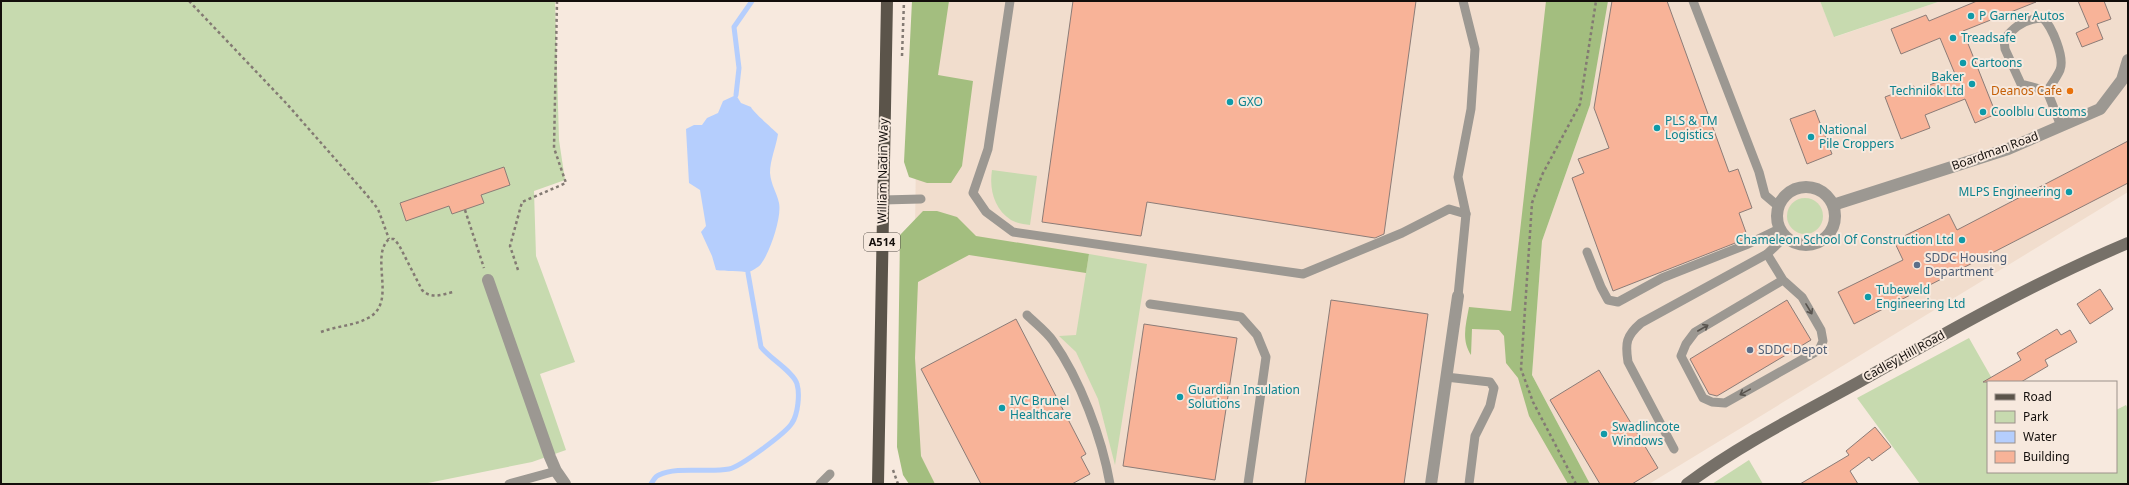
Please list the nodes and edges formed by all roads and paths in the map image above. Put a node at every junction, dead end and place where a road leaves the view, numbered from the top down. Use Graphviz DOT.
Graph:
graph roads {
  1 [pos="189,1"];
  2 [pos="557,1"];
  3 [pos="886,1"];
  4 [pos="1010,1"];
  5 [pos="1463,1"];
  6 [pos="1596,1"];
  7 [pos="1693,1"];
  8 [pos="2128,60"];
  9 [pos="2047,91"];
  10 [pos="2061,126"];
  11 [pos="883,200"];
  12 [pos="921,200"];
  13 [pos="1833,205"];
  14 [pos="1778,206"];
  15 [pos="465,210"];
  16 [pos="1466,214"];
  17 [pos="1782,233"];
  18 [pos="389,240"];
  19 [pos="2128,242"];
  20 [pos="1587,252"];
  21 [pos="1767,254"];
  22 [pos="518,270"];
  23 [pos="488,280"];
  24 [pos="1783,280"];
  25 [pos="454,292"];
  26 [pos="1458,296"];
  27 [pos="1150,304"];
  28 [pos="1027,315"];
  29 [pos="321,332"];
  30 [pos="1446,377"];
  31 [pos="1674,448"];
  32 [pos="556,471"];
  33 [pos="830,474"];
  34 [pos="509,484"];
  35 [pos="565,484"];
  36 [pos="820,484"];
  37 [pos="878,484"];
  38 [pos="1110,484"];
  39 [pos="1248,484"];
  40 [pos="1431,484"];
  41 [pos="1469,484"];
  42 [pos="1576,484"];
  43 [pos="1687,484"];
  1 -- 18 [label="path"];
  2 -- 22 [label="path"];
  3 -- 11 [label="main road, William Nadin Way / A514"];
  4 -- 16 [label="lane"];
  5 -- 16 [label="lane"];
  6 -- 42 [label="path"];
  7 -- 14 [label="lane"];
  8 -- 10 [label="street, Boardman Road"];
  9 -- 9 [label="lane"];
  9 -- 10 [label="lane"];
  10 -- 13 [label="street, Boardman Road"];
  11 -- 12 [label="lane"];
  11 -- 37 [label="main road, William Nadin Way / A514"];
  13 -- 14 [label="street"];
  13 -- 17 [label="street"];
  14 -- 17 [label="street"];
  15 -- 23 [label="path"];
  16 -- 26 [label="lane"];
  17 -- 20 [label="lane"];
  17 -- 21 [label="lane"];
  18 -- 25 [label="path"];
  18 -- 29 [label="path"];
  19 -- 43 [label="street, Cadley Hill Road"];
  21 -- 24 [label="lane"];
  21 -- 31 [label="lane"];
  23 -- 32 [label="street"];
  24 -- 24 [label="lane, one-way"];
  26 -- 30 [label="street"];
  27 -- 39 [label="lane"];
  28 -- 38 [label="lane"];
  30 -- 40 [label="street"];
  30 -- 41 [label="lane"];
  32 -- 34 [label="lane"];
  32 -- 35 [label="street"];
  33 -- 36 [label="lane"];
}
